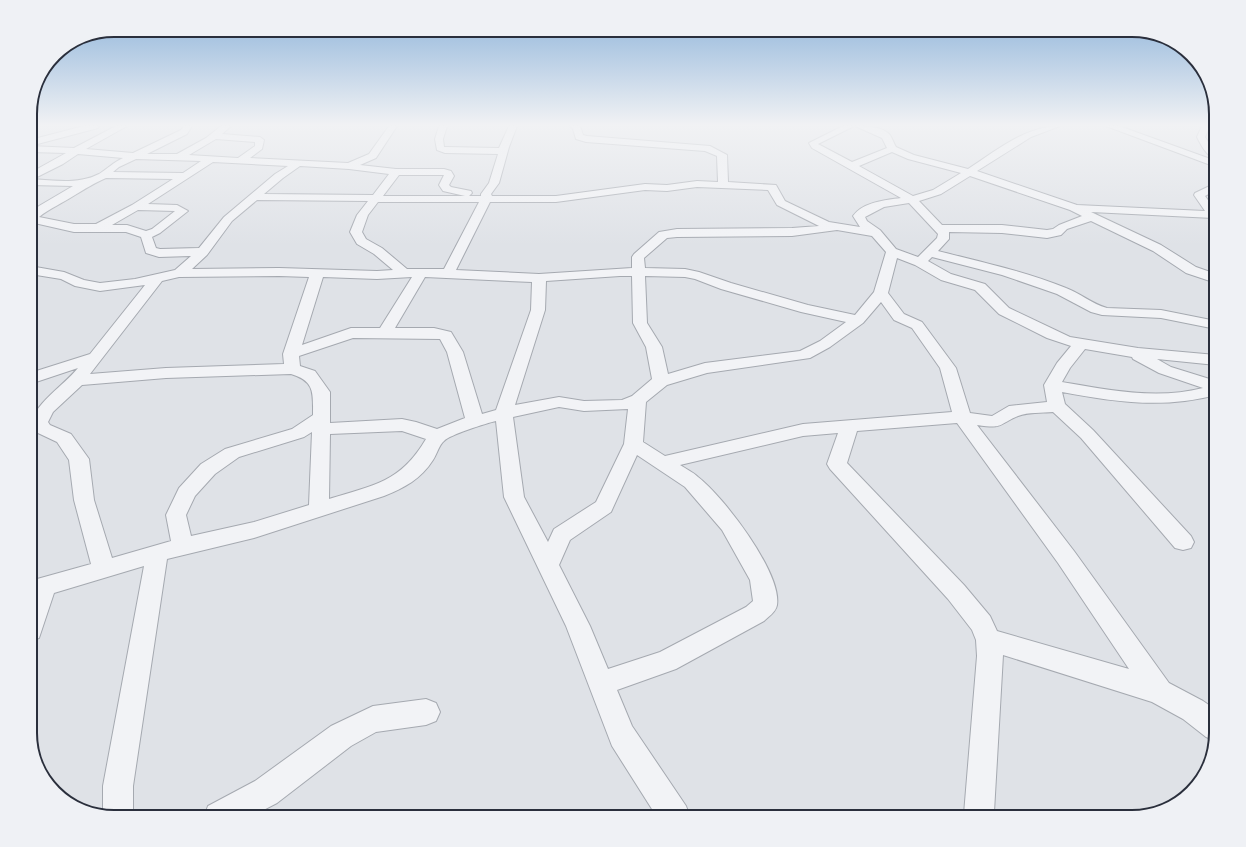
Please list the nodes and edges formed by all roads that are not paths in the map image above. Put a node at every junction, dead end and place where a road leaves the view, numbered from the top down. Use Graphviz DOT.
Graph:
graph roads {
  1 [pos="53,166"];
  2 [pos="115,166"];
  3 [pos="164,166"];
  4 [pos="201,166"];
  5 [pos="295,166"];
  6 [pos="341,166"];
  7 [pos="349,166"];
  8 [pos="380,166"];
  9 [pos="499,166"];
  10 [pos="722,166"];
  11 [pos="851,166"];
  12 [pos="946,166"];
  13 [pos="979,166"];
  14 [pos="384,171"];
  15 [pos="396,172"];
  16 [pos="969,172"];
  17 [pos="37,174"];
  18 [pos="104,175"];
  19 [pos="146,176"];
  20 [pos="185,176"];
  21 [pos="37,183"];
  22 [pos="86,183"];
  23 [pos="723,184"];
  24 [pos="1209,190"];
  25 [pos="487,196"];
  26 [pos="255,197"];
  27 [pos="377,199"];
  28 [pos="911,199"];
  29 [pos="136,207"];
  30 [pos="1074,208"];
  31 [pos="1209,209"];
  32 [pos="37,213"];
  33 [pos="1090,217"];
  34 [pos="1209,217"];
  35 [pos="37,220"];
  36 [pos="98,228"];
  37 [pos="838,228"];
  38 [pos="939,228"];
  39 [pos="877,234"];
  40 [pos="146,235"];
  41 [pos="647,251"];
  42 [pos="203,252"];
  43 [pos="892,252"];
  44 [pos="925,257"];
  45 [pos="37,271"];
  46 [pos="638,271"];
  47 [pos="178,273"];
  48 [pos="404,273"];
  49 [pos="422,273"];
  50 [pos="448,273"];
  51 [pos="685,273"];
  52 [pos="316,274"];
  53 [pos="1209,277"];
  54 [pos="539,278"];
  55 [pos="157,279"];
  56 [pos="881,293"];
  57 [pos="858,320"];
  58 [pos="1209,324"];
  59 [pos="385,333"];
  60 [pos="1081,344"];
  61 [pos="1131,352"];
  62 [pos="95,357"];
  63 [pos="1209,359"];
  64 [pos="292,361"];
  65 [pos="37,377"];
  66 [pos="77,380"];
  67 [pos="661,381"];
  68 [pos="1209,384"];
  69 [pos="1052,385"];
  70 [pos="1209,392"];
  71 [pos="638,400"];
  72 [pos="1056,406"];
  73 [pos="504,413"];
  74 [pos="962,417"];
  75 [pos="475,421"];
  76 [pos="321,423"];
  77 [pos="849,427"];
  78 [pos="437,436"];
  79 [pos="633,444"];
  80 [pos="662,463"];
  81 [pos="319,509"];
  82 [pos="1183,542"];
  83 [pos="183,546"];
  84 [pos="157,554"];
  85 [pos="548,564"];
  86 [pos="104,570"];
  87 [pos="37,589"];
  88 [pos="989,640"];
  89 [pos="601,684"];
  90 [pos="1160,692"];
  91 [pos="426,712"];
  92 [pos="1209,722"];
  93 [pos="118,810"];
  94 [pos="232,810"];
  95 [pos="670,810"];
  96 [pos="978,810"];
  1 -- 17 [label="street"];
  2 -- 18 [label="street"];
  3 -- 19 [label="street"];
  4 -- 20 [label="street"];
  5 -- 26 [label="street"];
  6 -- 7 [label="street"];
  7 -- 14 [label="street"];
  8 -- 14 [label="street"];
  9 -- 25 [label="street"];
  10 -- 23 [label="street"];
  11 -- 28 [label="street"];
  12 -- 16 [label="street"];
  13 -- 16 [label="street"];
  14 -- 15 [label="street"];
  15 -- 25 [label="street"];
  15 -- 27 [label="street"];
  16 -- 28 [label="street"];
  16 -- 30 [label="street"];
  18 -- 19 [label="street"];
  18 -- 22 [label="street"];
  19 -- 20 [label="street"];
  20 -- 29 [label="street"];
  21 -- 22 [label="street"];
  22 -- 32 [label="street"];
  23 -- 25 [label="street"];
  23 -- 37 [label="street"];
  24 -- 31 [label="street"];
  25 -- 27 [label="street"];
  25 -- 50 [label="street"];
  26 -- 27 [label="street"];
  26 -- 42 [label="street"];
  27 -- 48 [label="street"];
  28 -- 38 [label="street"];
  28 -- 39 [label="street"];
  29 -- 36 [label="street"];
  29 -- 40 [label="street"];
  30 -- 33 [label="street"];
  30 -- 34 [label="street"];
  33 -- 38 [label="street"];
  33 -- 53 [label="street"];
  35 -- 36 [label="street"];
  36 -- 40 [label="street"];
  37 -- 39 [label="street"];
  37 -- 41 [label="street"];
  38 -- 44 [label="street"];
  39 -- 43 [label="street"];
  40 -- 42 [label="street"];
  41 -- 46 [label="street"];
  41 -- 51 [label="street"];
  42 -- 47 [label="street"];
  43 -- 44 [label="street"];
  43 -- 56 [label="street"];
  44 -- 58 [label="street"];
  44 -- 60 [label="street"];
  45 -- 55 [label="street"];
  46 -- 51 [label="street"];
  46 -- 54 [label="street"];
  46 -- 67 [label="street"];
  47 -- 52 [label="street"];
  47 -- 55 [label="street"];
  48 -- 49 [label="street"];
  48 -- 52 [label="street"];
  49 -- 50 [label="street"];
  49 -- 59 [label="street"];
  50 -- 54 [label="street"];
  51 -- 57 [label="street"];
  52 -- 64 [label="street"];
  54 -- 73 [label="street"];
  55 -- 62 [label="street"];
  56 -- 57 [label="street"];
  56 -- 74 [label="street"];
  57 -- 67 [label="street"];
  59 -- 64 [label="street"];
  59 -- 75 [label="street"];
  60 -- 61 [label="street"];
  60 -- 69 [label="street"];
  61 -- 63 [label="street"];
  61 -- 68 [label="street"];
  62 -- 65 [label="street"];
  62 -- 66 [label="street"];
  64 -- 66 [label="street"];
  64 -- 76 [label="street"];
  66 -- 86 [label="street"];
  67 -- 71 [label="street"];
  69 -- 70 [label="street"];
  69 -- 72 [label="street"];
  71 -- 73 [label="street"];
  71 -- 79 [label="street"];
  72 -- 74 [label="street"];
  72 -- 82 [label="street"];
  73 -- 75 [label="street"];
  73 -- 85 [label="street"];
  74 -- 77 [label="street"];
  74 -- 90 [label="street"];
  75 -- 78 [label="street"];
  76 -- 78 [label="street"];
  76 -- 81 [label="street"];
  76 -- 83 [label="street"];
  77 -- 80 [label="street"];
  77 -- 88 [label="street"];
  78 -- 81 [label="street"];
  79 -- 80 [label="street"];
  79 -- 85 [label="street"];
  80 -- 89 [label="street"];
  81 -- 83 [label="street"];
  83 -- 84 [label="street"];
  84 -- 86 [label="street"];
  84 -- 93 [label="street"];
  85 -- 89 [label="street"];
  86 -- 87 [label="street"];
  88 -- 90 [label="street"];
  88 -- 96 [label="street"];
  89 -- 95 [label="street"];
  90 -- 92 [label="street"];
  91 -- 94 [label="street"];
}
